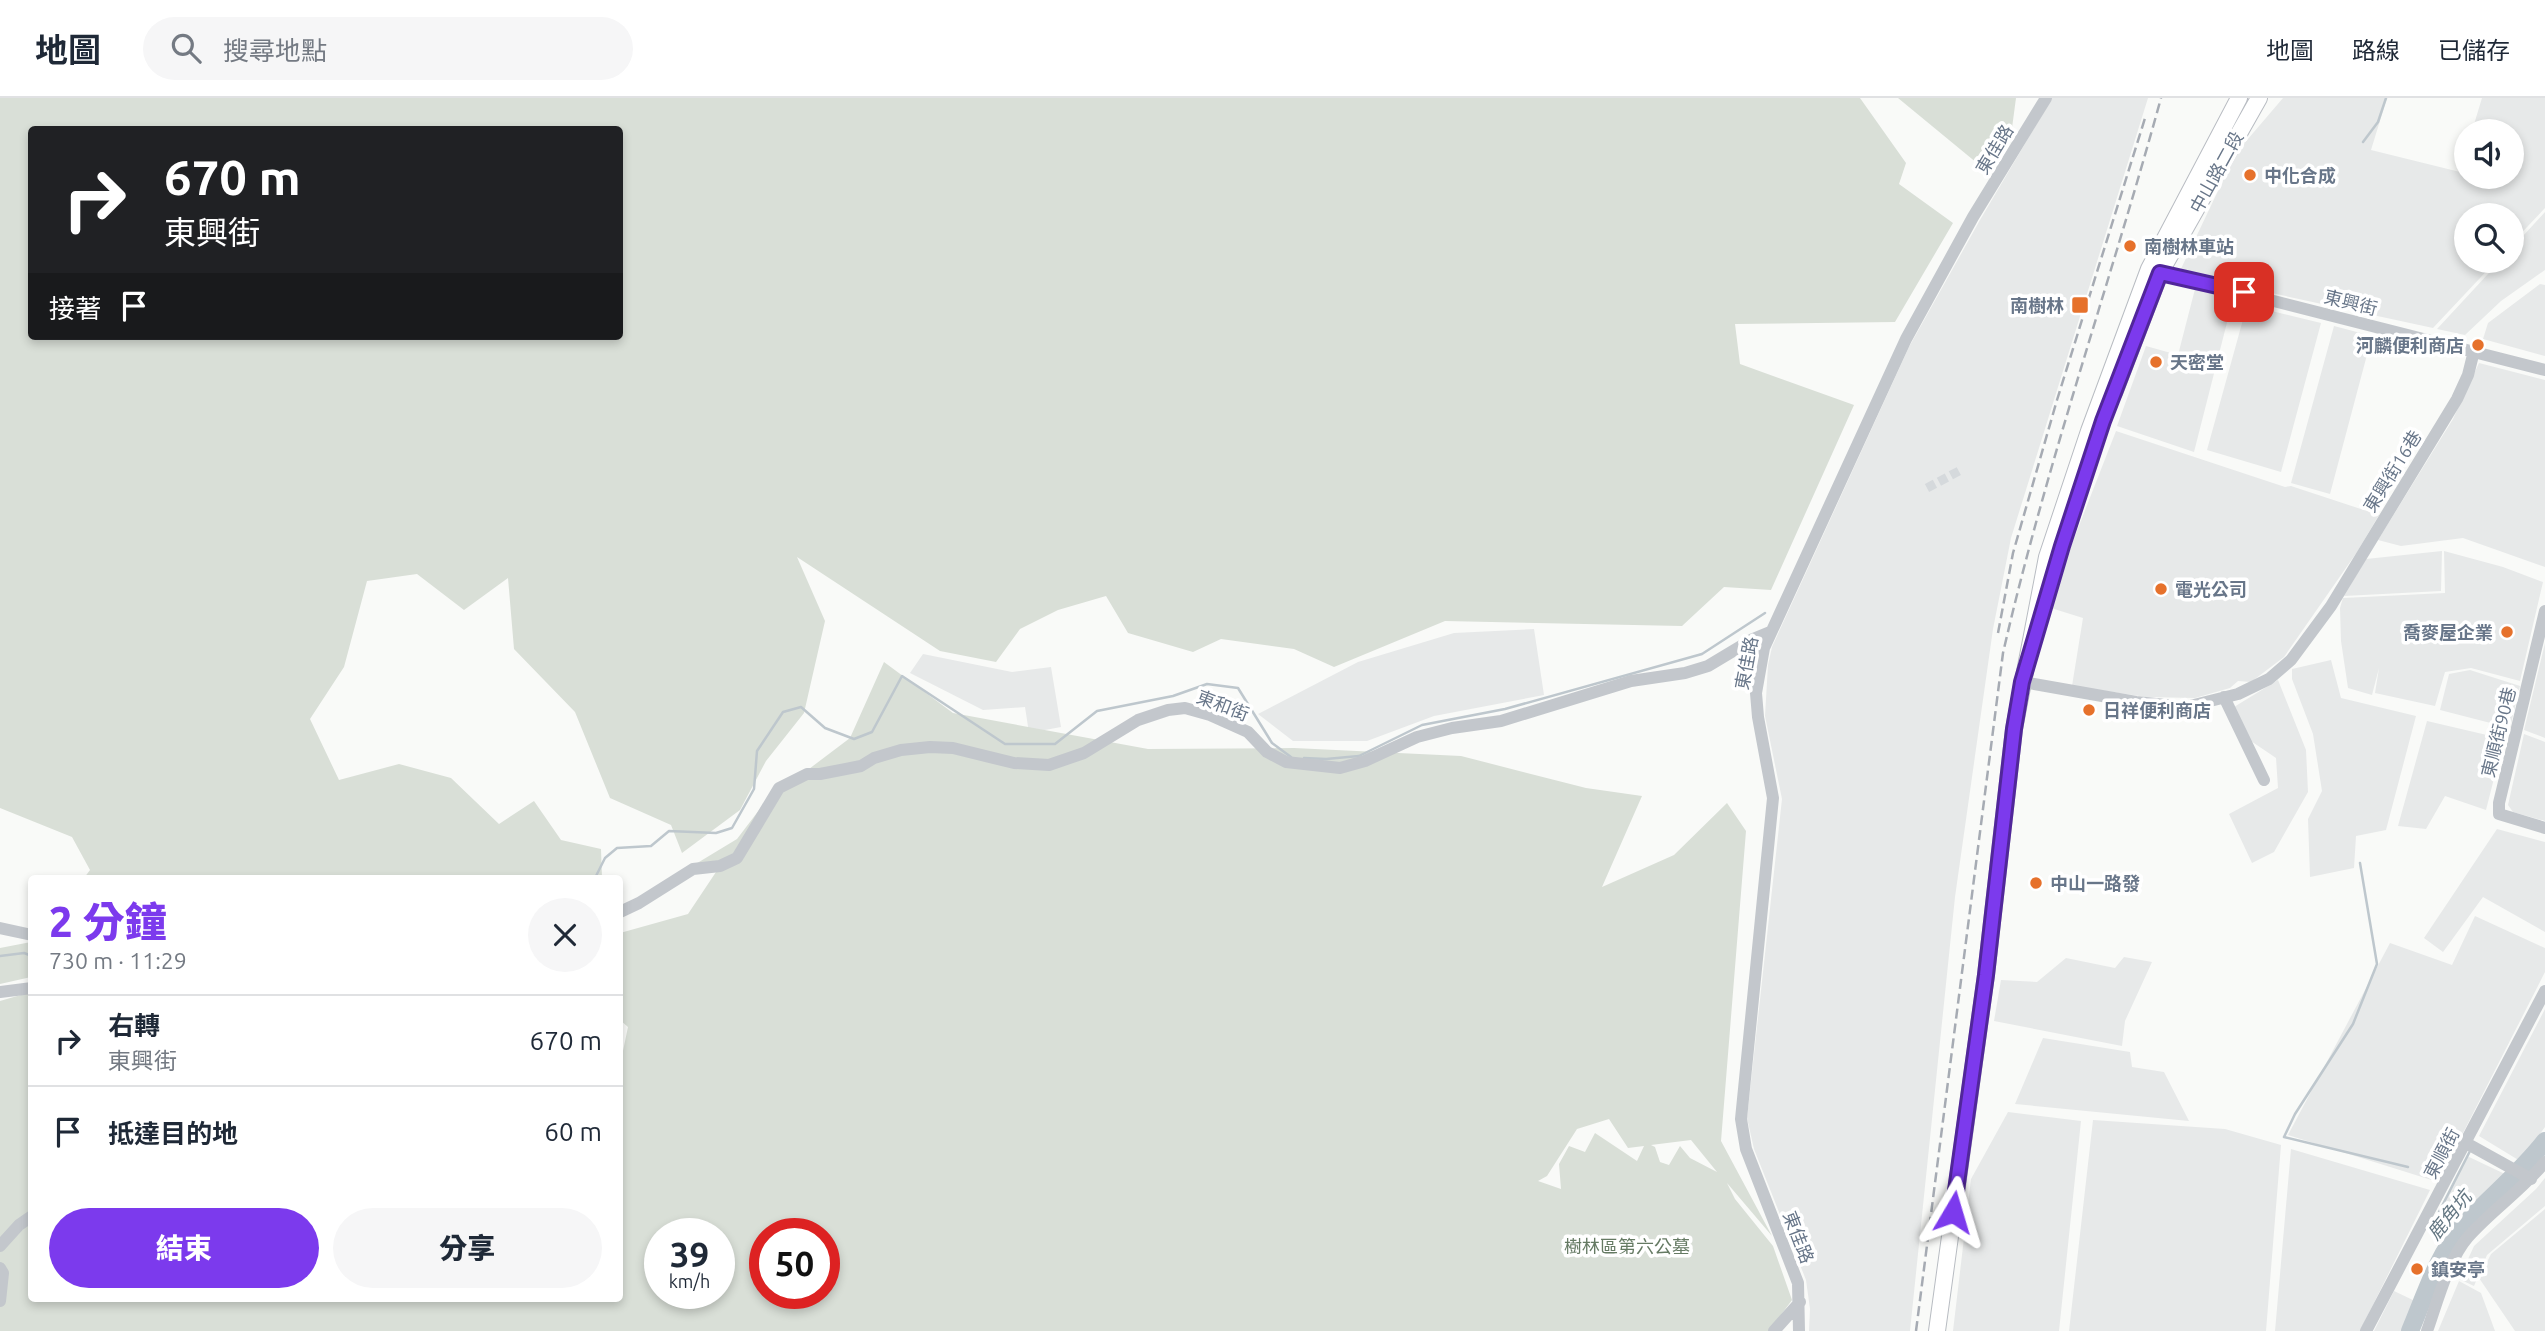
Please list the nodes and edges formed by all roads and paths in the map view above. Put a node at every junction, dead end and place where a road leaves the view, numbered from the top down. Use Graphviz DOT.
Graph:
graph roads {
  1 [pos="2046,98"];
  2 [pos="2239,98"];
  3 [pos="2259,98"];
  4 [pos="2155,271"];
  5 [pos="2474,351"];
  6 [pos="2545,370"];
  7 [pos="2545,611"];
  8 [pos="1770,632"];
  9 [pos="2022,682"];
  10 [pos="2224,698"];
  11 [pos="2264,780"];
  12 [pos="2545,828"];
  13 [pos="623,911"];
  14 [pos="0,928"];
  15 [pos="28,934"];
  16 [pos="28,988"];
  17 [pos="2545,991"];
  18 [pos="0,992"];
  19 [pos="2466,1143"];
  20 [pos="2545,1162"];
  21 [pos="2528,1177"];
  22 [pos="28,1219"];
  23 [pos="0,1246"];
  24 [pos="0,1268"];
  25 [pos="0,1301"];
  26 [pos="1800,1302"];
  27 [pos="1774,1331"];
  28 [pos="1799,1331"];
  29 [pos="1937,1331"];
  30 [pos="2367,1331"];
  31 [pos="2427,1331"];
  1 -- 8 [label="street, 東佳路"];
  2 -- 4 [label="main road, 中山路二段"];
  3 -- 4 [label="main road, 中山路二段"];
  4 -- 5 [label="street, 東興街"];
  4 -- 9 [label="main road, 中山路二段"];
  5 -- 6 [label="street, 東興街"];
  5 -- 10 [label="street, 東興街16巷"];
  7 -- 12 [label="street, 東順街90巷"];
  8 -- 13 [label="street, 東和街"];
  8 -- 26 [label="street, 東佳路"];
  9 -- 10 [label="street, 東興街16巷"];
  9 -- 29 [label="main road, 中山路二段"];
  10 -- 11 [label="street"];
  14 -- 15 [label="street"];
  16 -- 18 [label="street"];
  17 -- 19 [label="street, 東順街"];
  19 -- 21 [label="street"];
  19 -- 30 [label="street, 東順街"];
  20 -- 21 [label="street"];
  21 -- 31 [label="street"];
  22 -- 23 [label="street"];
  24 -- 25 [label="street"];
  26 -- 27 [label="street"];
  26 -- 28 [label="street, 東佳路"];
}
